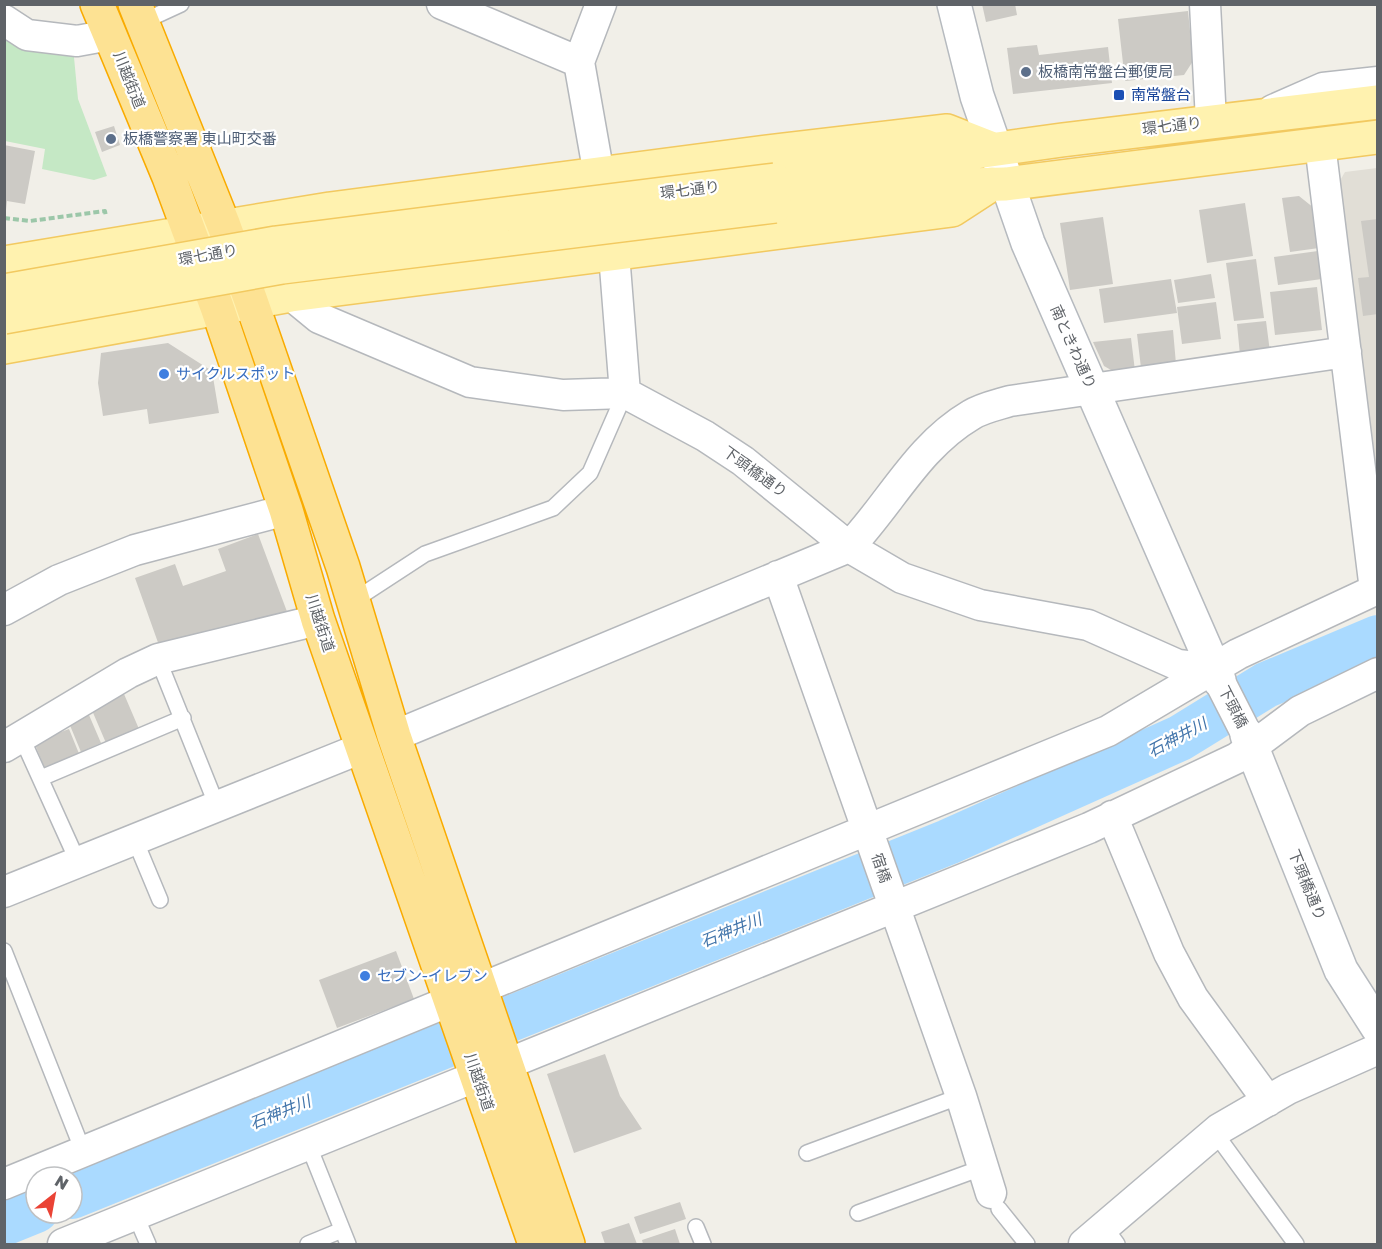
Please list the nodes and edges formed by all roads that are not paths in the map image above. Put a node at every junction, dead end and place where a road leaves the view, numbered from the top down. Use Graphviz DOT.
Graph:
graph roads {
  1 [pos="97,4"];
  2 [pos="181,4"];
  3 [pos="442,4"];
  4 [pos="601,4"];
  5 [pos="954,4"];
  6 [pos="1205,4"];
  7 [pos="139,13"];
  8 [pos="4,20"];
  9 [pos="110,35"];
  10 [pos="579,62"];
  11 [pos="1377,82"];
  12 [pos="1377,102"];
  13 [pos="1259,116"];
  14 [pos="1211,121"];
  15 [pos="1377,137"];
  16 [pos="1320,144"];
  17 [pos="993,149"];
  18 [pos="599,174"];
  19 [pos="999,184"];
  20 [pos="775,193"];
  21 [pos="224,225"];
  22 [pos="190,231"];
  23 [pos="614,254"];
  24 [pos="4,263"];
  25 [pos="4,291"];
  26 [pos="291,295"];
  27 [pos="251,301"];
  28 [pos="217,307"];
  29 [pos="4,317"];
  30 [pos="4,347"];
  31 [pos="1346,352"];
  32 [pos="1091,388"];
  33 [pos="624,393"];
  34 [pos="286,510"];
  35 [pos="849,547"];
  36 [pos="778,576"];
  37 [pos="1376,589"];
  38 [pos="353,601"];
  39 [pos="4,610"];
  40 [pos="318,620"];
  41 [pos="158,659"];
  42 [pos="1377,673"];
  43 [pos="1216,674"];
  44 [pos="183,718"];
  45 [pos="394,736"];
  46 [pos="1249,741"];
  47 [pos="13,742"];
  48 [pos="362,748"];
  49 [pos="40,778"];
  50 [pos="217,806"];
  51 [pos="1112,816"];
  52 [pos="867,829"];
  53 [pos="135,840"];
  54 [pos="78,862"];
  55 [pos="4,892"];
  56 [pos="160,900"];
  57 [pos="894,907"];
  58 [pos="4,951"];
  59 [pos="465,995"];
  60 [pos="1377,1028"];
  61 [pos="1377,1049"];
  62 [pos="491,1070"];
  63 [pos="961,1096"];
  64 [pos="1268,1101"];
  65 [pos="1215,1133"];
  66 [pos="308,1144"];
  67 [pos="83,1151"];
  68 [pos="807,1153"];
  69 [pos="4,1184"];
  70 [pos="991,1190"];
  71 [pos="858,1213"];
  72 [pos="135,1214"];
  73 [pos="696,1227"];
  74 [pos="342,1230"];
  75 [pos="1102,1238"];
  76 [pos="63,1245"];
  77 [pos="148,1245"];
  78 [pos="308,1245"];
  79 [pos="348,1245"];
  80 [pos="535,1245"];
  81 [pos="568,1245"];
  82 [pos="703,1245"];
  83 [pos="1027,1245"];
  84 [pos="1296,1245"];
  1 -- 9 [label="highway, 川越街道"];
  2 -- 7 [label="lane"];
  3 -- 10 [label="street"];
  4 -- 10 [label="street"];
  5 -- 17 [label="street, 南ときわ通り"];
  6 -- 14 [label="street"];
  7 -- 21 [label="highway, 川越街道"];
  8 -- 9 [label="street"];
  9 -- 22 [label="highway, 川越街道"];
  10 -- 18 [label="street"];
  11 -- 13 [label="street"];
  12 -- 13 [label="main road, 環七通り"];
  13 -- 14 [label="main road, 環七通り"];
  14 -- 17 [label="main road, 環七通り"];
  15 -- 16 [label="main road, 環七通り"];
  16 -- 19 [label="main road, 環七通り"];
  16 -- 31 [label="street"];
  17 -- 18 [label="main road"];
  17 -- 19 [label="street, 南ときわ通り"];
  17 -- 20 [label="main road, 環七通り"];
  18 -- 21 [label="main road"];
  19 -- 20 [label="main road, 環七通り"];
  19 -- 23 [label="main road"];
  19 -- 32 [label="street, 南ときわ通り"];
  20 -- 25 [label="main road, 環七通り, bridge"];
  20 -- 29 [label="main road, 環七通り, bridge"];
  21 -- 22 [label="main road"];
  21 -- 27 [label="highway, 川越街道"];
  22 -- 24 [label="main road"];
  22 -- 28 [label="highway, 川越街道"];
  23 -- 26 [label="main road"];
  23 -- 33 [label="street"];
  26 -- 27 [label="main road"];
  26 -- 33 [label="street, 下頭橋通り"];
  27 -- 28 [label="main road"];
  27 -- 38 [label="highway, 川越街道"];
  28 -- 30 [label="main road"];
  28 -- 34 [label="highway, 川越街道"];
  31 -- 32 [label="street"];
  31 -- 37 [label="street"];
  32 -- 35 [label="street"];
  32 -- 43 [label="street, 南ときわ通り"];
  33 -- 35 [label="street, 下頭橋通り"];
  33 -- 38 [label="lane"];
  34 -- 39 [label="street"];
  34 -- 40 [label="highway, 川越街道"];
  35 -- 36 [label="street"];
  35 -- 43 [label="street, 下頭橋通り"];
  36 -- 45 [label="street"];
  36 -- 52 [label="street, 宿橋"];
  37 -- 43 [label="street"];
  38 -- 45 [label="highway, 川越街道"];
  40 -- 41 [label="street"];
  40 -- 48 [label="highway, 川越街道"];
  41 -- 44 [label="lane"];
  41 -- 47 [label="street"];
  42 -- 46 [label="street"];
  43 -- 46 [label="street, 下頭橋"];
  43 -- 52 [label="street"];
  44 -- 49 [label="lane"];
  44 -- 50 [label="lane"];
  45 -- 59 [label="highway, 川越街道"];
  46 -- 51 [label="street"];
  46 -- 60 [label="street, 下頭橋通り"];
  47 -- 49 [label="lane"];
  48 -- 50 [label="street"];
  48 -- 59 [label="highway, 川越街道"];
  49 -- 54 [label="lane"];
  50 -- 53 [label="street"];
  51 -- 57 [label="street"];
  51 -- 64 [label="street"];
  52 -- 57 [label="street, 宿橋"];
  52 -- 59 [label="street"];
  53 -- 54 [label="street"];
  53 -- 56 [label="lane"];
  54 -- 55 [label="street"];
  57 -- 62 [label="street"];
  57 -- 63 [label="street, 宿橋"];
  58 -- 67 [label="lane"];
  59 -- 62 [label="highway, 川越街道"];
  59 -- 67 [label="street"];
  61 -- 64 [label="street"];
  62 -- 66 [label="street"];
  62 -- 80 [label="highway, 川越街道"];
  62 -- 81 [label="highway, 川越街道"];
  63 -- 68 [label="lane"];
  63 -- 70 [label="street, 宿橋"];
  64 -- 65 [label="street"];
  65 -- 75 [label="street"];
  65 -- 84 [label="lane"];
  66 -- 72 [label="street"];
  66 -- 74 [label="lane"];
  67 -- 69 [label="street"];
  70 -- 71 [label="lane"];
  70 -- 83 [label="lane"];
  72 -- 76 [label="street"];
  72 -- 77 [label="lane"];
  73 -- 82 [label="lane"];
  74 -- 78 [label="lane"];
  74 -- 79 [label="lane"];
}
